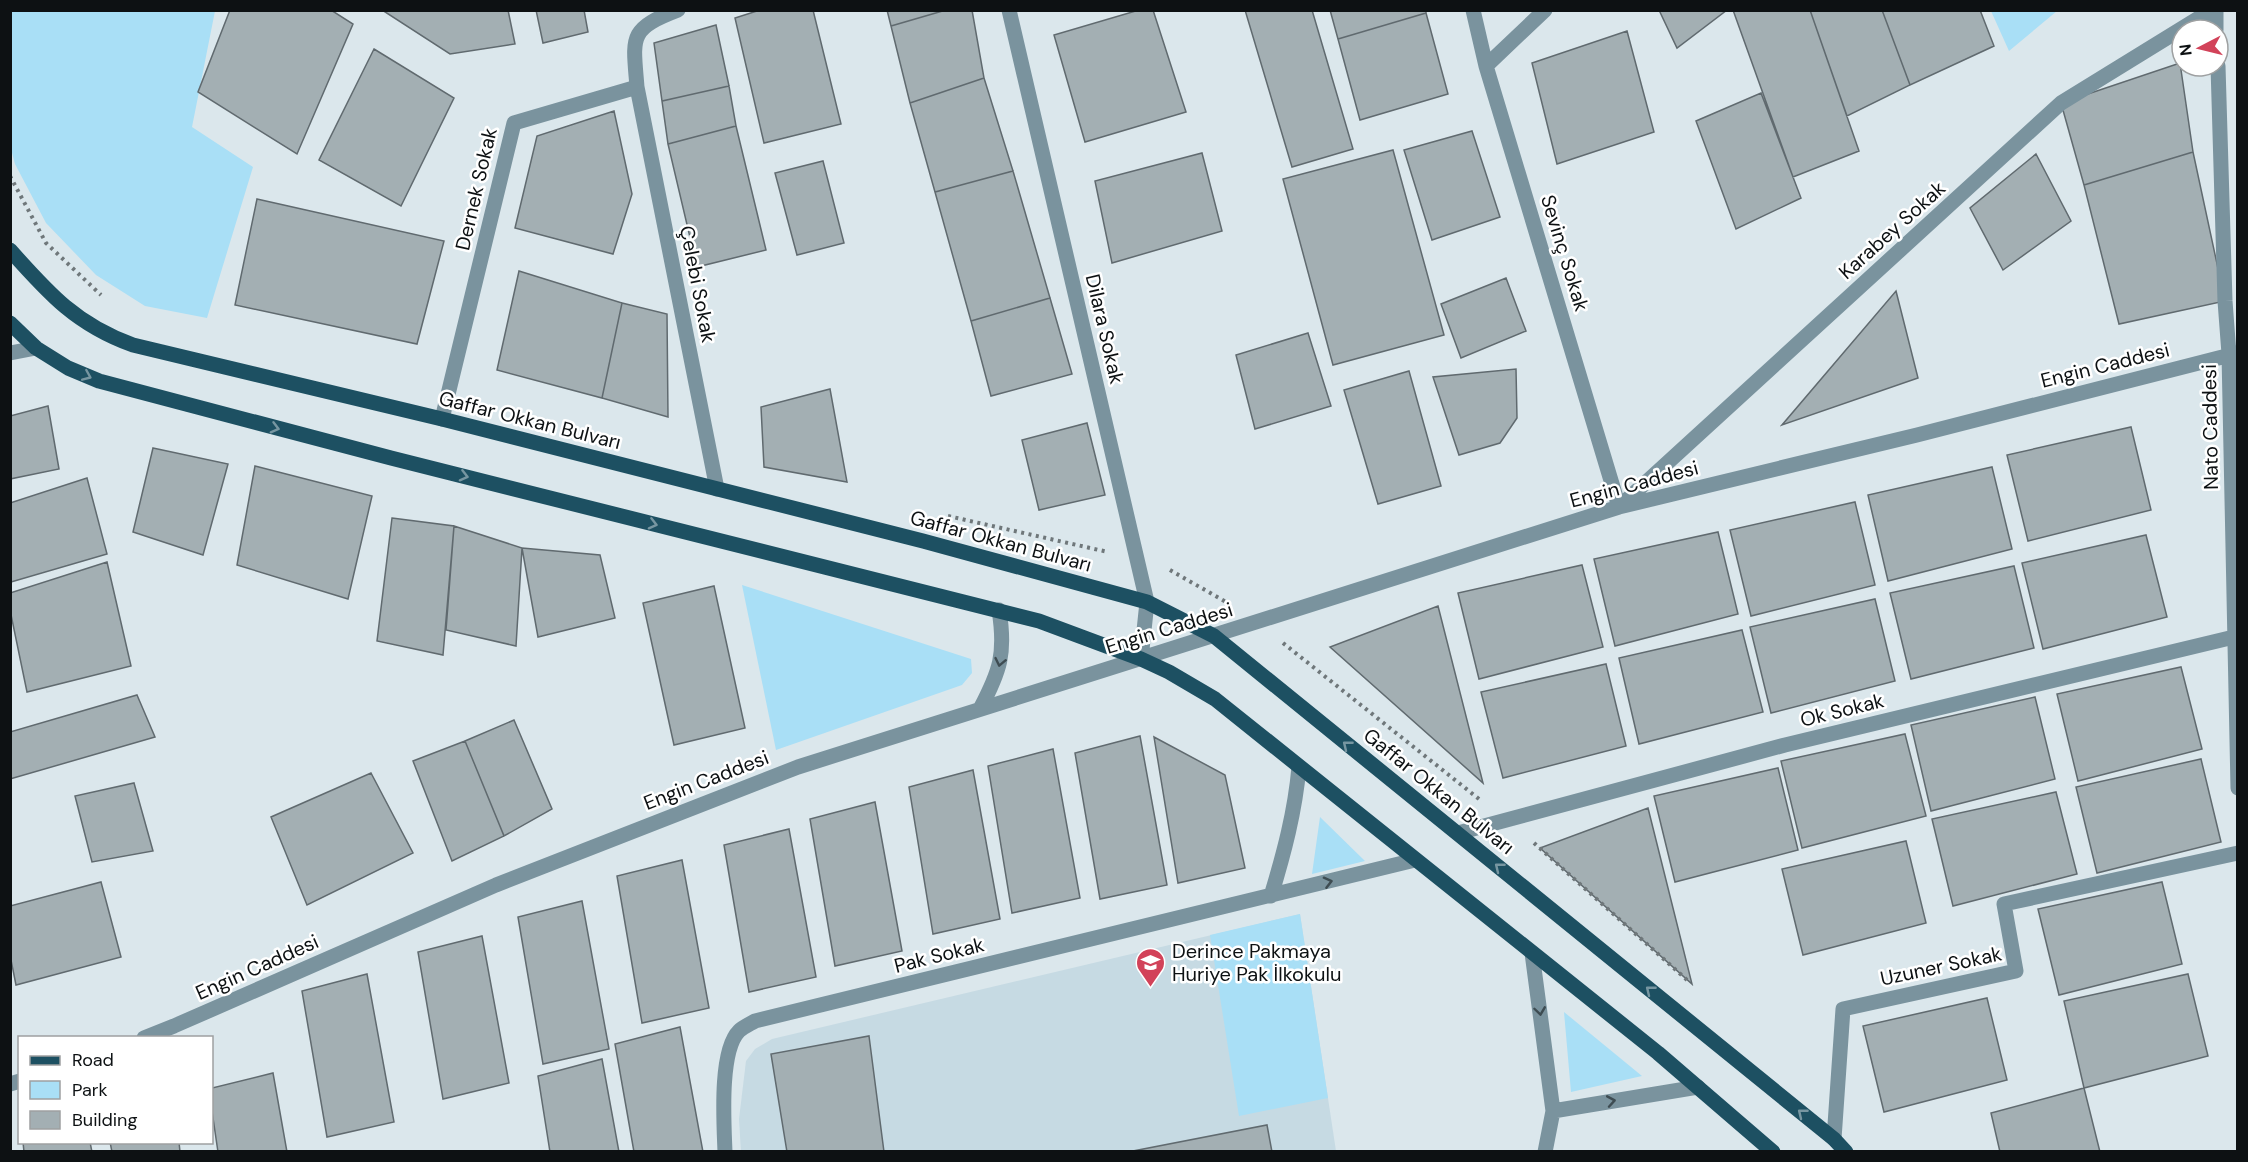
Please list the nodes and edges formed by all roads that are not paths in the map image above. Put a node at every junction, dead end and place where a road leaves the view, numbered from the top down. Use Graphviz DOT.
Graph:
graph roads {
  1 [pos="678,10"];
  2 [pos="1009,10"];
  3 [pos="1473,10"];
  4 [pos="1545,10"];
  5 [pos="2214,10"];
  6 [pos="1486,66"];
  7 [pos="2218,78"];
  8 [pos="637,87"];
  9 [pos="10,250"];
  10 [pos="10,323"];
  11 [pos="36,348"];
  12 [pos="10,354"];
  13 [pos="2234,354"];
  14 [pos="442,419"];
  15 [pos="717,489"];
  16 [pos="1619,507"];
  17 [pos="1147,602"];
  18 [pos="999,610"];
  19 [pos="1214,636"];
  20 [pos="2236,637"];
  21 [pos="1141,659"];
  22 [pos="980,710"];
  23 [pos="1299,768"];
  24 [pos="2238,788"];
  25 [pos="1458,833"];
  26 [pos="2238,853"];
  27 [pos="1415,860"];
  28 [pos="1271,896"];
  29 [pos="1532,953"];
  30 [pos="149,1036"];
  31 [pos="1698,1087"];
  32 [pos="1553,1111"];
  33 [pos="1834,1139"];
  34 [pos="725,1152"];
  35 [pos="1545,1152"];
  36 [pos="1773,1152"];
  37 [pos="1846,1152"];
  1 -- 8 [label="street"];
  2 -- 17 [label="street, Dilara Sokak"];
  3 -- 6 [label="street, Sevinç Sokak"];
  4 -- 6 [label="street"];
  5 -- 16 [label="street, Karabey Sokak"];
  6 -- 16 [label="street, Sevinç Sokak"];
  7 -- 13 [label="street, Nato Caddesi"];
  8 -- 14 [label="street, Dernek Sokak"];
  8 -- 15 [label="street, Çelebi Sokak"];
  9 -- 14 [label="main road, Gaffar Okkan Bulvarı"];
  10 -- 11 [label="main road"];
  11 -- 12 [label="street"];
  11 -- 18 [label="main road, one-way"];
  13 -- 16 [label="street, Engin Caddesi"];
  13 -- 20 [label="street, Nato Caddesi"];
  14 -- 15 [label="main road, Gaffar Okkan Bulvarı"];
  15 -- 17 [label="main road, Gaffar Okkan Bulvarı"];
  16 -- 19 [label="street, Engin Caddesi"];
  17 -- 19 [label="main road, Gaffar Okkan Bulvarı"];
  17 -- 21 [label="street, Dilara Sokak"];
  18 -- 21 [label="main road"];
  18 -- 22 [label="street, one-way"];
  19 -- 21 [label="street, Engin Caddesi"];
  25 -- 19 [label="main road, Gaffar Okkan Bulvarı, one-way"];
  20 -- 24 [label="street, Nato Caddesi"];
  20 -- 25 [label="street, Ok Sokak"];
  21 -- 22 [label="street, Engin Caddesi"];
  21 -- 23 [label="main road"];
  22 -- 30 [label="street, Engin Caddesi"];
  23 -- 27 [label="main road"];
  23 -- 28 [label="street"];
  33 -- 25 [label="main road, Gaffar Okkan Bulvarı, one-way"];
  26 -- 33 [label="street, Uzuner Sokak"];
  28 -- 27 [label="street, Pak Sokak, one-way"];
  27 -- 29 [label="main road"];
  28 -- 34 [label="street, Pak Sokak"];
  29 -- 31 [label="main road"];
  29 -- 32 [label="street, one-way"];
  32 -- 31 [label="street, one-way"];
  31 -- 36 [label="main road"];
  32 -- 35 [label="street"];
  33 -- 37 [label="main road, Gaffar Okkan Bulvarı"];
}
